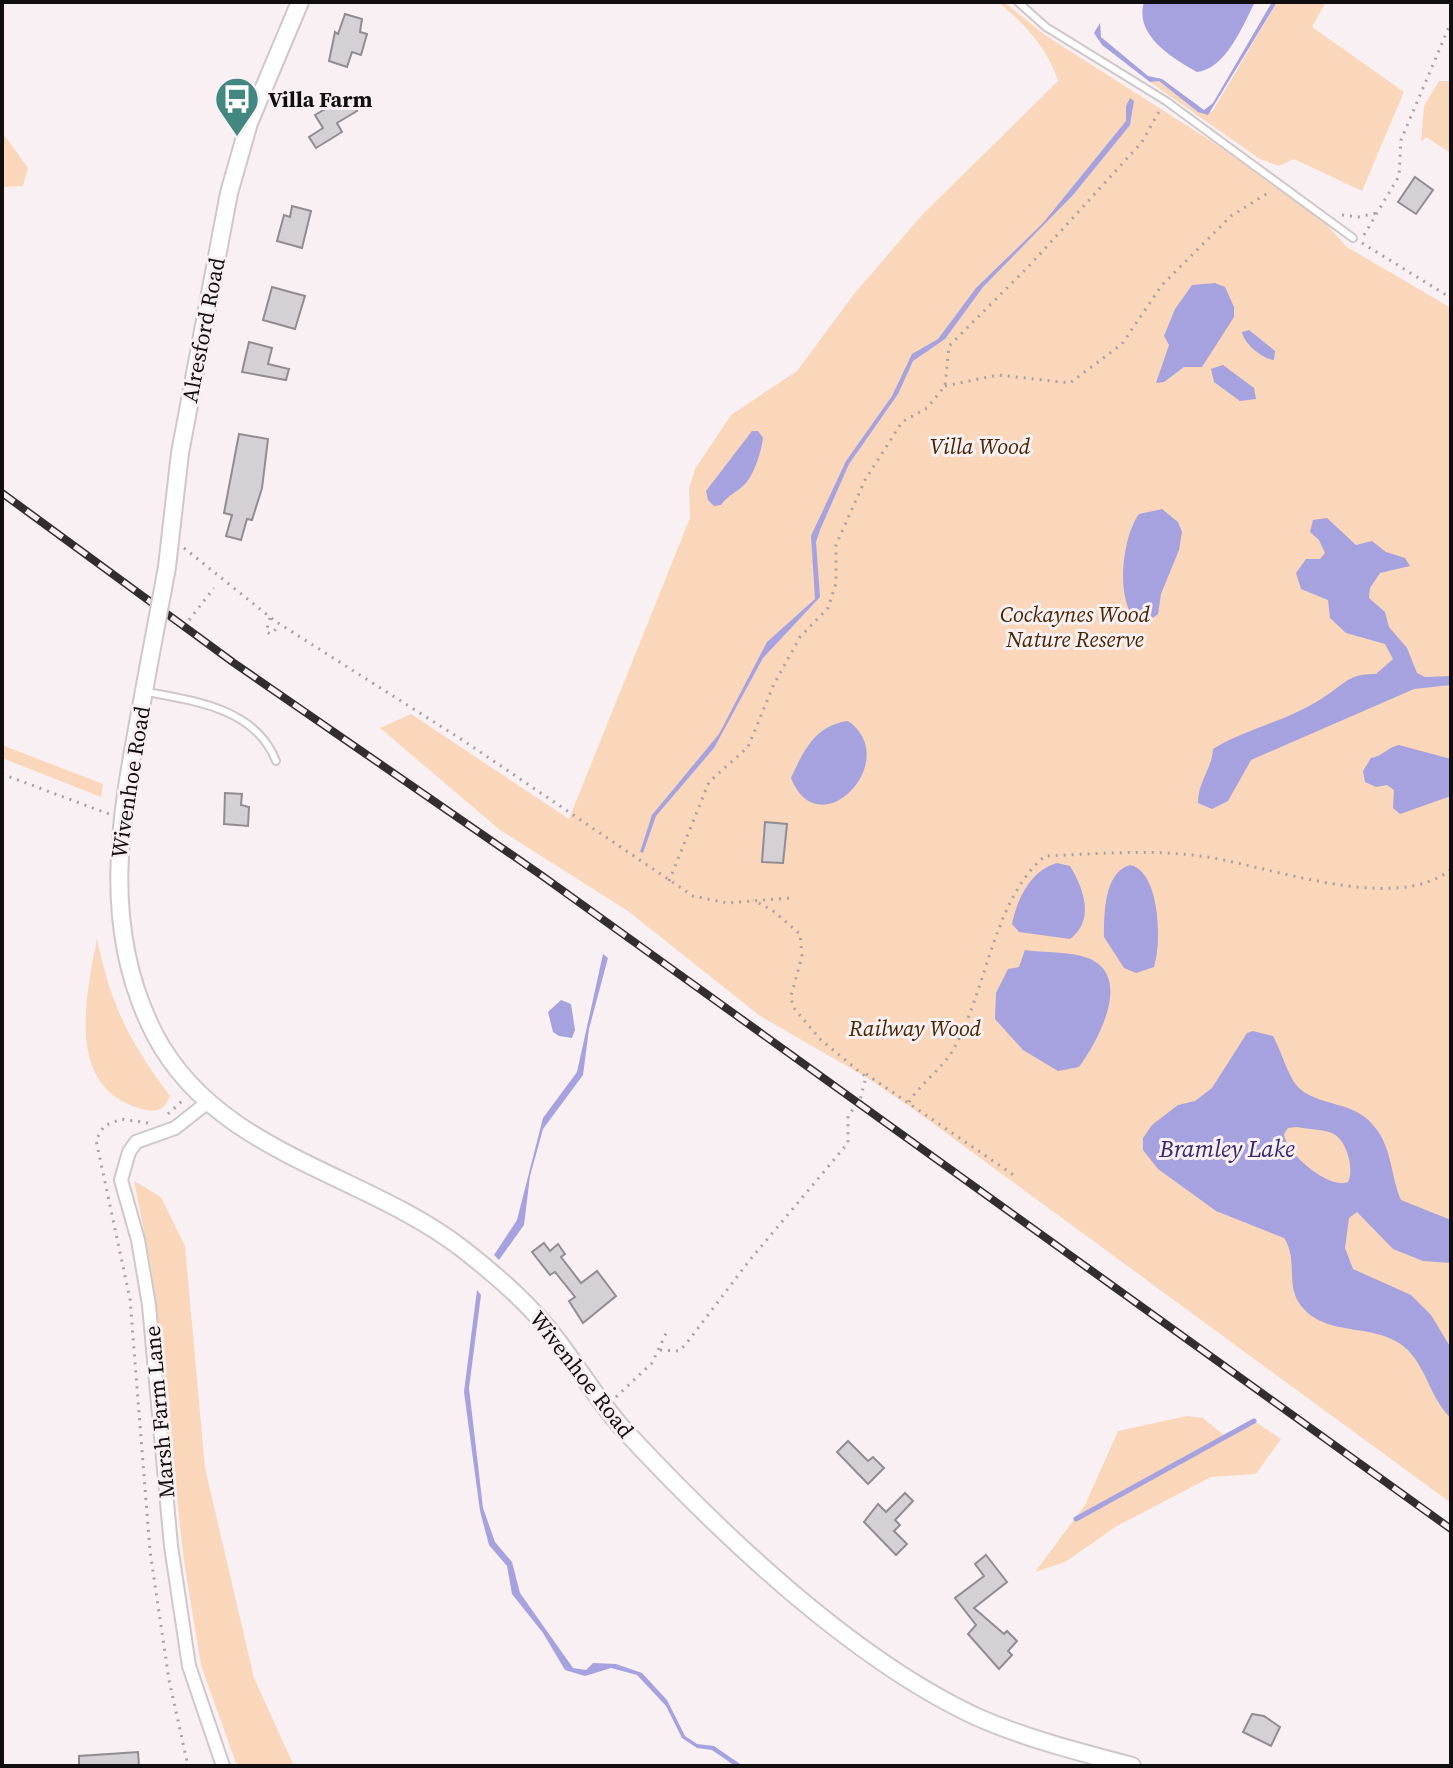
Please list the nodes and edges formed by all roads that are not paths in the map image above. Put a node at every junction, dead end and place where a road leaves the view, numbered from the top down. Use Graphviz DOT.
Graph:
graph roads {
  1 [pos="300,2"];
  2 [pos="1018,2"];
  3 [pos="1356,240"];
  4 [pos="148,669"];
  5 [pos="144,692"];
  6 [pos="276,761"];
  7 [pos="208,1102"];
  8 [pos="223,1766"];
  9 [pos="1132,1766"];
  1 -- 4 [label="street, Alresford Road, bridge"];
  2 -- 3 [label="lane"];
  4 -- 5 [label="street, Wivenhoe Road"];
  5 -- 6 [label="lane"];
  5 -- 7 [label="street, Wivenhoe Road"];
  7 -- 8 [label="street, Marsh Farm Lane"];
  7 -- 9 [label="street, Wivenhoe Road"];
}
